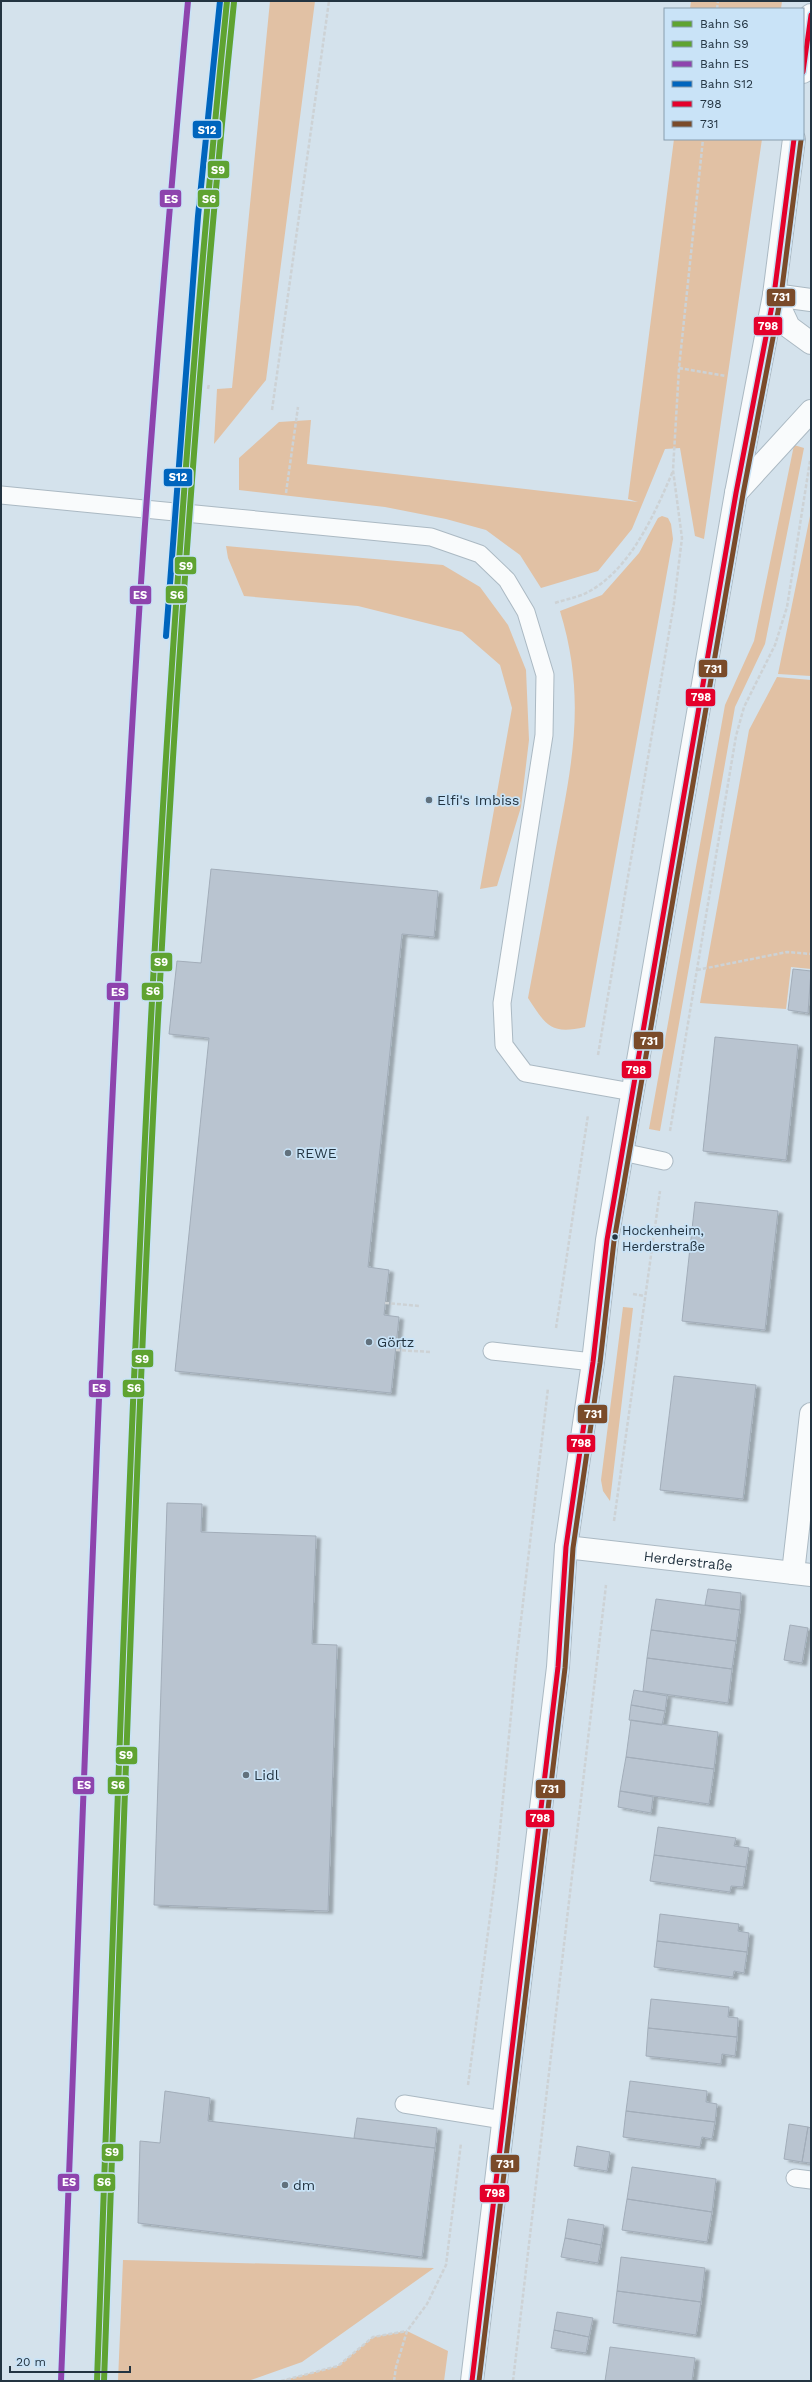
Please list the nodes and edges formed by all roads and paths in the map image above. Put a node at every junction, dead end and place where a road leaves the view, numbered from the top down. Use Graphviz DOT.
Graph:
graph roads {
  1 [pos="329,1"];
  2 [pos="811,15"];
  3 [pos="804,65"];
  4 [pos="704,140"];
  5 [pos="794,140"];
  6 [pos="774,296"];
  7 [pos="811,300"];
  8 [pos="811,343"];
  9 [pos="679,368"];
  10 [pos="724,376"];
  11 [pos="209,384"];
  12 [pos="208,389"];
  13 [pos="298,407"];
  14 [pos="272,410"];
  15 [pos="811,411"];
  16 [pos="811,457"];
  17 [pos="673,470"];
  18 [pos="736,493"];
  19 [pos="1,495"];
  20 [pos="286,495"];
  21 [pos="526,612"];
  22 [pos="811,954"];
  23 [pos="697,970"];
  24 [pos="593,1085"];
  25 [pos="632,1092"];
  26 [pos="622,1152"];
  27 [pos="664,1161"];
  28 [pos="385,1303"];
  29 [pos="420,1306"];
  30 [pos="396,1350"];
  31 [pos="492,1351"];
  32 [pos="431,1352"];
  33 [pos="552,1357"];
  34 [pos="593,1362"];
  35 [pos="811,1414"];
  36 [pos="566,1547"];
  37 [pos="610,1551"];
  38 [pos="802,1574"];
  39 [pos="404,2104"];
  40 [pos="464,2115"];
  41 [pos="502,2120"];
  42 [pos="407,2331"];
  43 [pos="281,2381"];
  44 [pos="394,2381"];
  45 [pos="472,2381"];
  46 [pos="514,2381"];
  1 -- 14 [label="path"];
  2 -- 3 [label="street"];
  4 -- 9 [label="path"];
  5 -- 6 [label="street"];
  6 -- 7 [label="street"];
  6 -- 8 [label="street"];
  6 -- 18 [label="street"];
  9 -- 10 [label="path"];
  9 -- 17 [label="path"];
  11 -- 12 [label="path"];
  13 -- 20 [label="path"];
  15 -- 18 [label="street"];
  16 -- 23 [label="path"];
  17 -- 21 [label="path"];
  17 -- 24 [label="path"];
  18 -- 25 [label="street"];
  19 -- 21 [label="lane"];
  21 -- 24 [label="lane"];
  22 -- 23 [label="path"];
  23 -- 27 [label="path"];
  24 -- 25 [label="lane"];
  24 -- 33 [label="path"];
  25 -- 26 [label="street"];
  26 -- 27 [label="lane"];
  26 -- 34 [label="street"];
  27 -- 37 [label="path"];
  28 -- 29 [label="path"];
  30 -- 32 [label="path"];
  31 -- 33 [label="lane"];
  33 -- 34 [label="lane"];
  33 -- 40 [label="path"];
  34 -- 36 [label="street"];
  35 -- 38 [label="street"];
  36 -- 37 [label="street, Herderstraße"];
  36 -- 41 [label="street"];
  37 -- 38 [label="street, Herderstraße"];
  37 -- 46 [label="path"];
  39 -- 40 [label="lane"];
  40 -- 41 [label="lane"];
  40 -- 42 [label="path"];
  41 -- 45 [label="street"];
  42 -- 43 [label="path"];
  42 -- 44 [label="path"];
}
